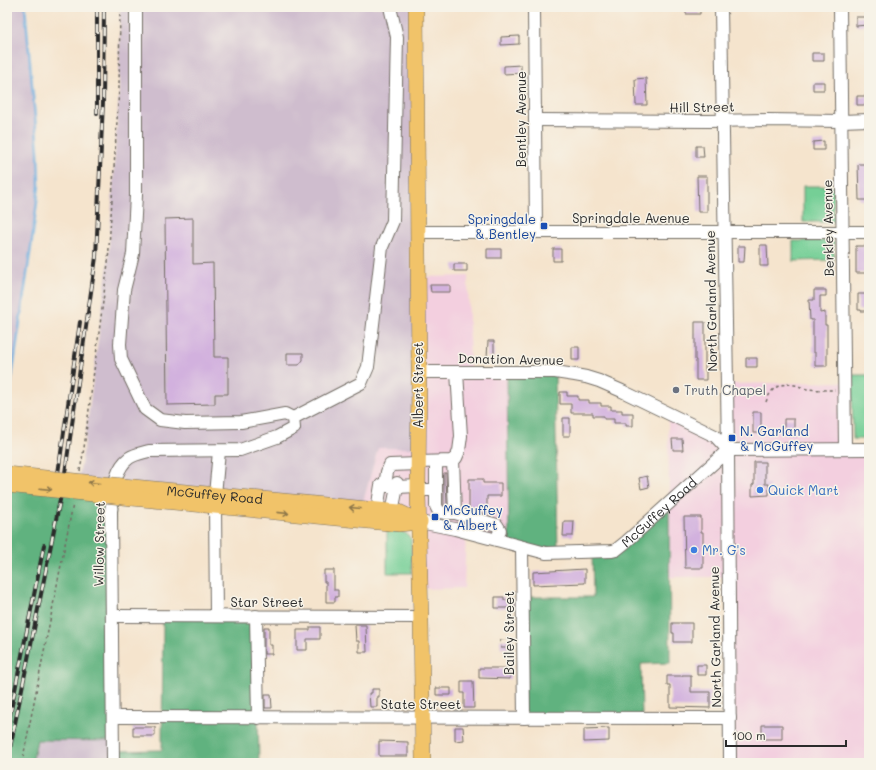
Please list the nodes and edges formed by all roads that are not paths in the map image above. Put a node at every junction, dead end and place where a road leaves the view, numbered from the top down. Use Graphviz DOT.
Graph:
graph roads {
  1 [pos="136,7"];
  2 [pos="390,7"];
  3 [pos="416,7"];
  4 [pos="534,7"];
  5 [pos="721,7"];
  6 [pos="840,7"];
  7 [pos="535,120"];
  8 [pos="722,120"];
  9 [pos="869,120"];
  10 [pos="841,121"];
  11 [pos="418,232"];
  12 [pos="536,232"];
  13 [pos="724,232"];
  14 [pos="842,232"];
  15 [pos="869,232"];
  16 [pos="419,372"];
  17 [pos="457,372"];
  18 [pos="293,418"];
  19 [pos="845,449"];
  20 [pos="869,449"];
  21 [pos="219,450"];
  22 [pos="728,450"];
  23 [pos="453,460"];
  24 [pos="436,462"];
  25 [pos="7,474"];
  26 [pos="407,475"];
  27 [pos="7,485"];
  28 [pos="385,486"];
  29 [pos="436,490"];
  30 [pos="133,492"];
  31 [pos="215,500"];
  32 [pos="386,505"];
  33 [pos="455,514"];
  34 [pos="420,522"];
  35 [pos="442,526"];
  36 [pos="462,531"];
  37 [pos="497,540"];
  38 [pos="522,547"];
  39 [pos="112,616"];
  40 [pos="216,616"];
  41 [pos="256,616"];
  42 [pos="421,617"];
  43 [pos="113,717"];
  44 [pos="258,718"];
  45 [pos="422,718"];
  46 [pos="524,718"];
  47 [pos="730,718"];
  48 [pos="113,763"];
  49 [pos="423,763"];
  50 [pos="730,763"];
  1 -- 18 [label="street"];
  2 -- 18 [label="street"];
  3 -- 11 [label="main road, Albert Street"];
  4 -- 7 [label="street, Bentley Avenue"];
  5 -- 8 [label="street, North Garland Avenue"];
  6 -- 10 [label="street, Berkley Avenue"];
  7 -- 8 [label="street, Hill Street"];
  7 -- 12 [label="street, Bentley Avenue"];
  8 -- 10 [label="street, Hill Street"];
  8 -- 13 [label="street, North Garland Avenue"];
  9 -- 10 [label="street, Hill Street"];
  10 -- 14 [label="street, Berkley Avenue"];
  11 -- 12 [label="street, Springdale Avenue"];
  11 -- 16 [label="main road, Albert Street"];
  12 -- 13 [label="street, Springdale Avenue"];
  13 -- 14 [label="street, Springdale Avenue"];
  13 -- 22 [label="street, North Garland Avenue"];
  14 -- 15 [label="street, Springdale Avenue"];
  14 -- 19 [label="street, Berkley Avenue"];
  16 -- 17 [label="street, Donation Avenue"];
  16 -- 26 [label="main road, Albert Street"];
  17 -- 22 [label="street, Donation Avenue"];
  17 -- 23 [label="street"];
  18 -- 21 [label="street, Willow Street"];
  19 -- 20 [label="street"];
  19 -- 22 [label="street"];
  21 -- 31 [label="street"];
  21 -- 39 [label="street, Willow Street"];
  22 -- 38 [label="street, McGuffey Road"];
  22 -- 47 [label="street, North Garland Avenue"];
  23 -- 24 [label="street"];
  23 -- 33 [label="street"];
  24 -- 26 [label="street"];
  24 -- 29 [label="street"];
  30 -- 25 [label="main road, McGuffey Road, one-way, bridge"];
  26 -- 28 [label="street"];
  26 -- 28 [label="street"];
  26 -- 29 [label="street"];
  26 -- 32 [label="street"];
  26 -- 34 [label="main road, Albert Street"];
  27 -- 30 [label="main road, McGuffey Road, one-way, bridge"];
  28 -- 32 [label="street"];
  29 -- 33 [label="street"];
  30 -- 31 [label="main road, McGuffey Road"];
  32 -- 31 [label="main road, McGuffey Road, one-way"];
  31 -- 34 [label="main road, McGuffey Road, one-way"];
  31 -- 40 [label="street"];
  32 -- 34 [label="main road, McGuffey Road"];
  33 -- 35 [label="street"];
  33 -- 36 [label="street"];
  33 -- 37 [label="street"];
  34 -- 35 [label="street, McGuffey Road"];
  34 -- 42 [label="main road, Albert Street"];
  35 -- 36 [label="street, McGuffey Road"];
  36 -- 37 [label="street, McGuffey Road"];
  37 -- 38 [label="street, McGuffey Road"];
  38 -- 46 [label="street, Bailey Street"];
  39 -- 40 [label="street, Star Street"];
  39 -- 43 [label="street, Willow Street"];
  40 -- 41 [label="street, Star Street"];
  41 -- 42 [label="street, Star Street"];
  41 -- 44 [label="street"];
  42 -- 45 [label="main road, Albert Street"];
  43 -- 44 [label="street, State Street"];
  43 -- 48 [label="street, Willow Street"];
  44 -- 45 [label="street, State Street"];
  45 -- 46 [label="street, State Street"];
  45 -- 49 [label="main road, Albert Street"];
  46 -- 47 [label="street, State Street"];
  47 -- 50 [label="street, North Garland Avenue"];
}
